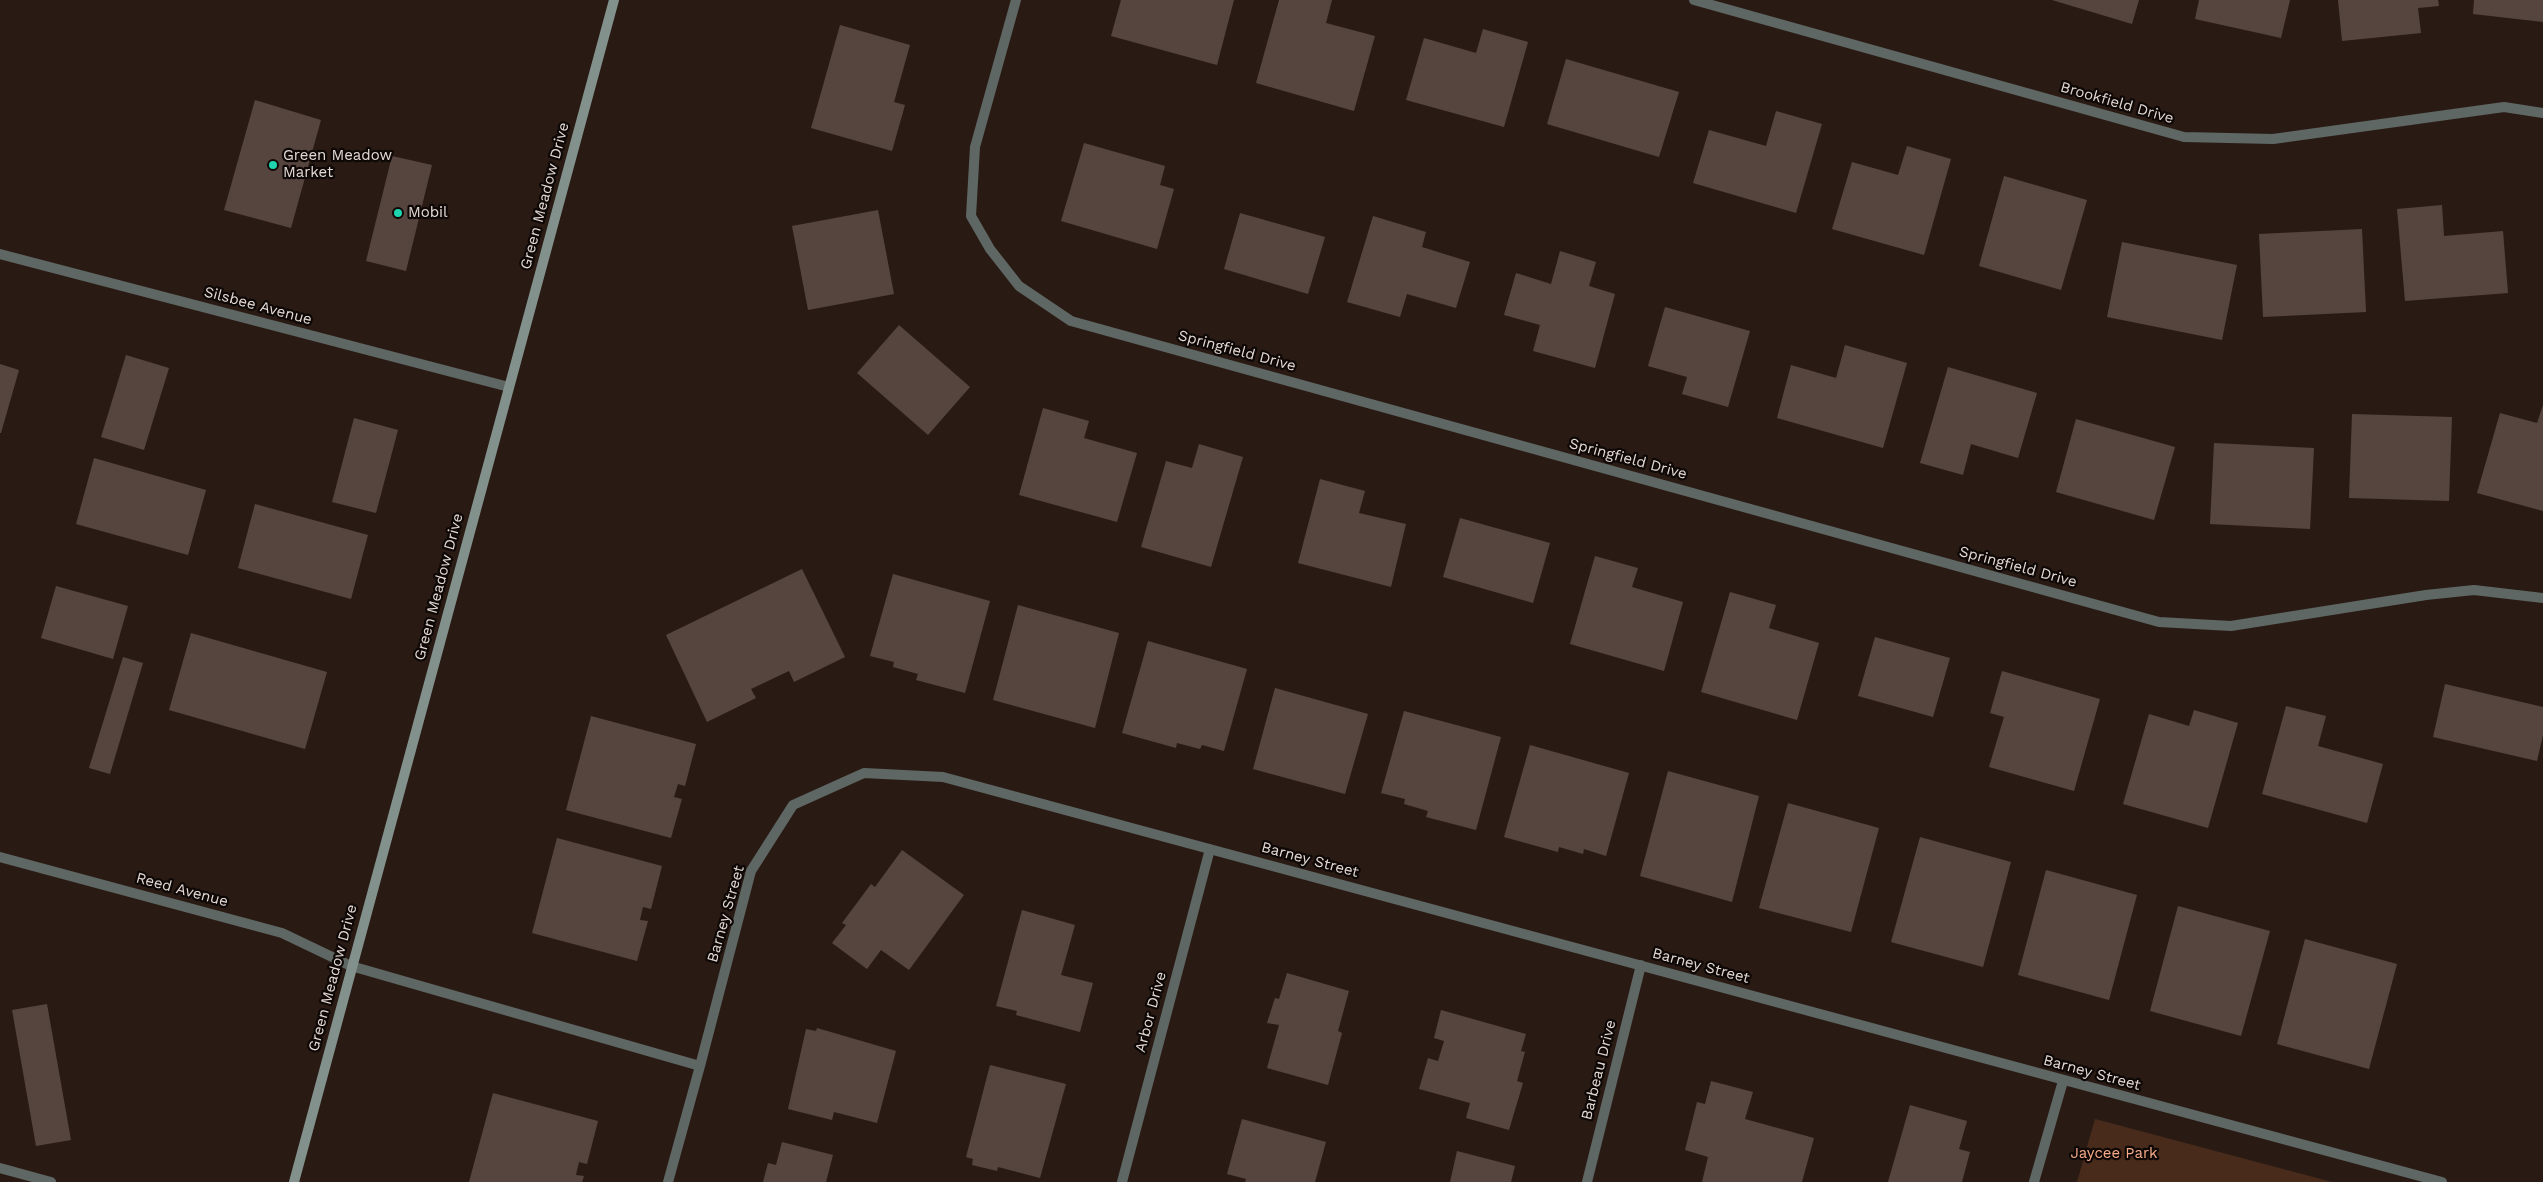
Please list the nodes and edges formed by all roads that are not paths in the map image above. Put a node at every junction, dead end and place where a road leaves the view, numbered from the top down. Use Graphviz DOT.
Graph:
graph roads {
  1 [pos="614,0"];
  2 [pos="1016,0"];
  3 [pos="1694,0"];
  4 [pos="2543,112"];
  5 [pos="0,254"];
  6 [pos="509,387"];
  7 [pos="2543,598"];
  8 [pos="1210,849"];
  9 [pos="0,857"];
  10 [pos="1641,965"];
  11 [pos="351,966"];
  12 [pos="700,1066"];
  13 [pos="2062,1081"];
  14 [pos="0,1168"];
  15 [pos="51,1182"];
  16 [pos="294,1182"];
  17 [pos="668,1182"];
  18 [pos="1122,1182"];
  19 [pos="1587,1182"];
  20 [pos="2034,1182"];
  21 [pos="2442,1182"];
  1 -- 6 [label="main road, Green Meadow Drive"];
  2 -- 7 [label="street, Springfield Drive"];
  3 -- 4 [label="street, Brookfield Drive"];
  5 -- 6 [label="street, Silsbee Avenue"];
  6 -- 11 [label="main road, Green Meadow Drive"];
  8 -- 10 [label="street, Barney Street"];
  8 -- 12 [label="street, Barney Street"];
  8 -- 18 [label="street, Arbor Drive"];
  9 -- 11 [label="street, Reed Avenue"];
  10 -- 13 [label="street, Barney Street"];
  10 -- 19 [label="street, Barbeau Drive"];
  11 -- 12 [label="street"];
  11 -- 16 [label="main road, Green Meadow Drive"];
  12 -- 17 [label="street, Barney Street"];
  13 -- 20 [label="street"];
  13 -- 21 [label="street, Barney Street"];
  14 -- 15 [label="street"];
}
